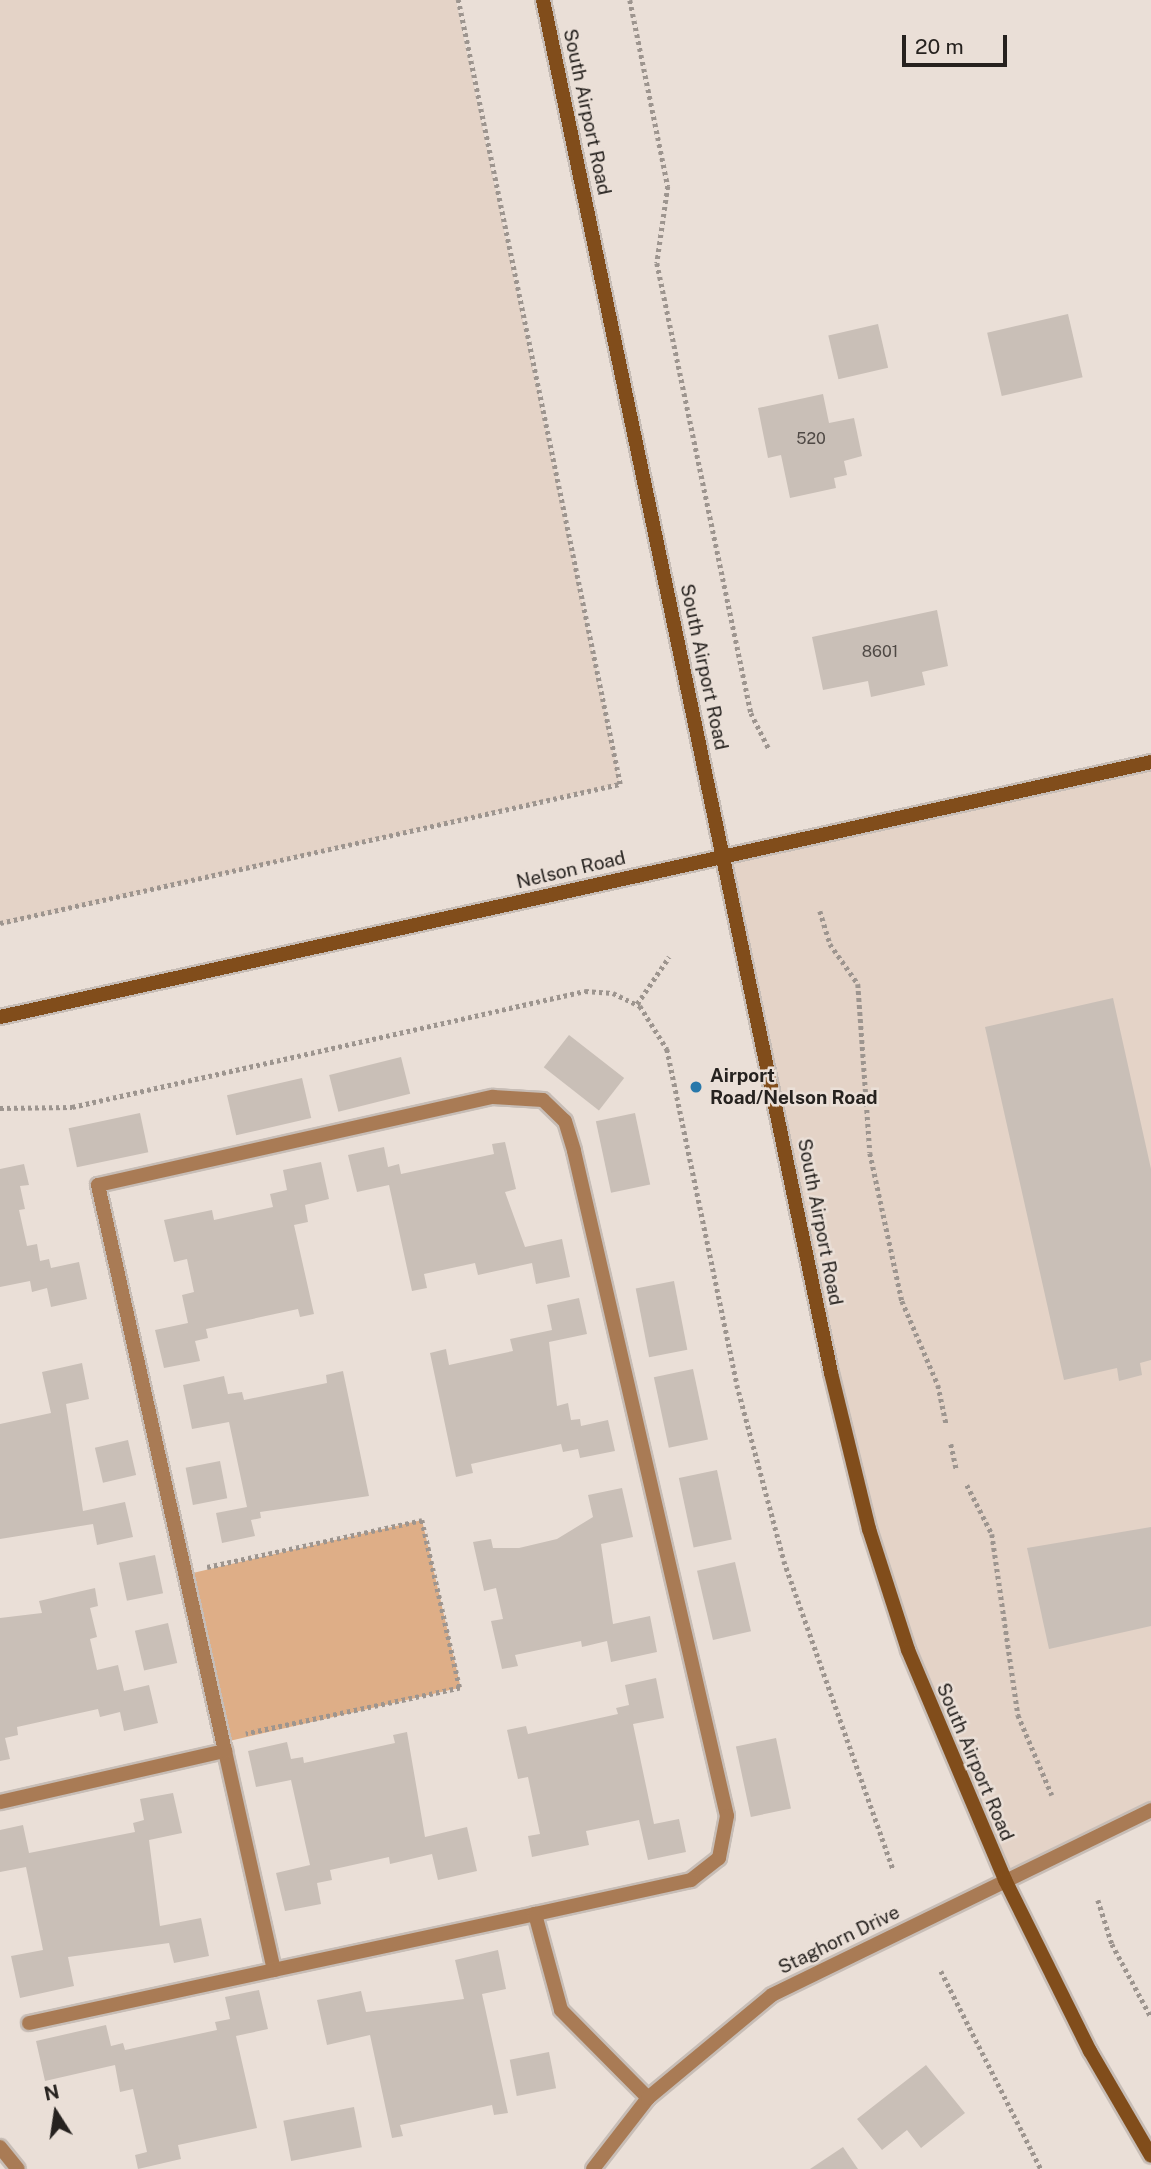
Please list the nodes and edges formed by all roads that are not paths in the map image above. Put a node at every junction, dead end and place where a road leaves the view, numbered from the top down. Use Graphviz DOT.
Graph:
graph roads {
  1 [pos="543,0"];
  2 [pos="1151,762"];
  3 [pos="725,855"];
  4 [pos="0,1017"];
  5 [pos="223,1745"];
  6 [pos="0,1802"];
  7 [pos="1151,1810"];
  8 [pos="1005,1880"];
  9 [pos="535,1914"];
  10 [pos="274,1970"];
  11 [pos="29,2023"];
  12 [pos="648,2098"];
  13 [pos="0,2147"];
  14 [pos="1151,2156"];
  15 [pos="18,2169"];
  16 [pos="593,2169"];
  1 -- 3 [label="main road, South Airport Road"];
  2 -- 3 [label="main road, Nelson Road"];
  3 -- 4 [label="main road, Nelson Road"];
  3 -- 8 [label="main road, South Airport Road"];
  5 -- 6 [label="street"];
  5 -- 9 [label="street"];
  5 -- 10 [label="street"];
  7 -- 8 [label="street, Staghorn Drive"];
  8 -- 12 [label="street, Staghorn Drive"];
  8 -- 14 [label="main road, South Airport Road"];
  9 -- 10 [label="street"];
  9 -- 12 [label="street"];
  10 -- 11 [label="street"];
  12 -- 16 [label="street, Staghorn Drive"];
  13 -- 15 [label="street"];
}
